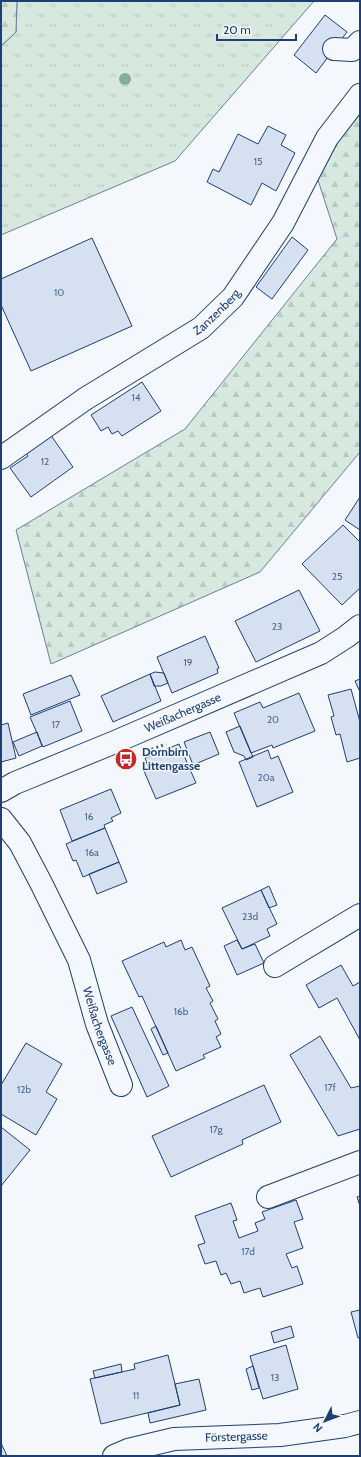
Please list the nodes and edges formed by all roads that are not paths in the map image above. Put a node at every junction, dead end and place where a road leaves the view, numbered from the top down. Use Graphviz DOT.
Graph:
graph roads {
  1 [pos="360,42"];
  2 [pos="334,49"];
  3 [pos="360,95"];
  4 [pos="1,458"];
  5 [pos="360,626"];
  6 [pos="1,791"];
  7 [pos="1,819"];
  8 [pos="360,915"];
  9 [pos="275,966"];
  10 [pos="121,1086"];
  11 [pos="360,1162"];
  12 [pos="268,1197"];
  13 [pos="360,1422"];
  14 [pos="114,1456"];
  1 -- 2 [label="street"];
  3 -- 4 [label="street, Zanzenberg"];
  5 -- 6 [label="street, Weißachergasse"];
  7 -- 10 [label="street, Weißachergasse"];
  8 -- 9 [label="street"];
  11 -- 12 [label="street"];
  13 -- 14 [label="street, Förstergasse"];
}
